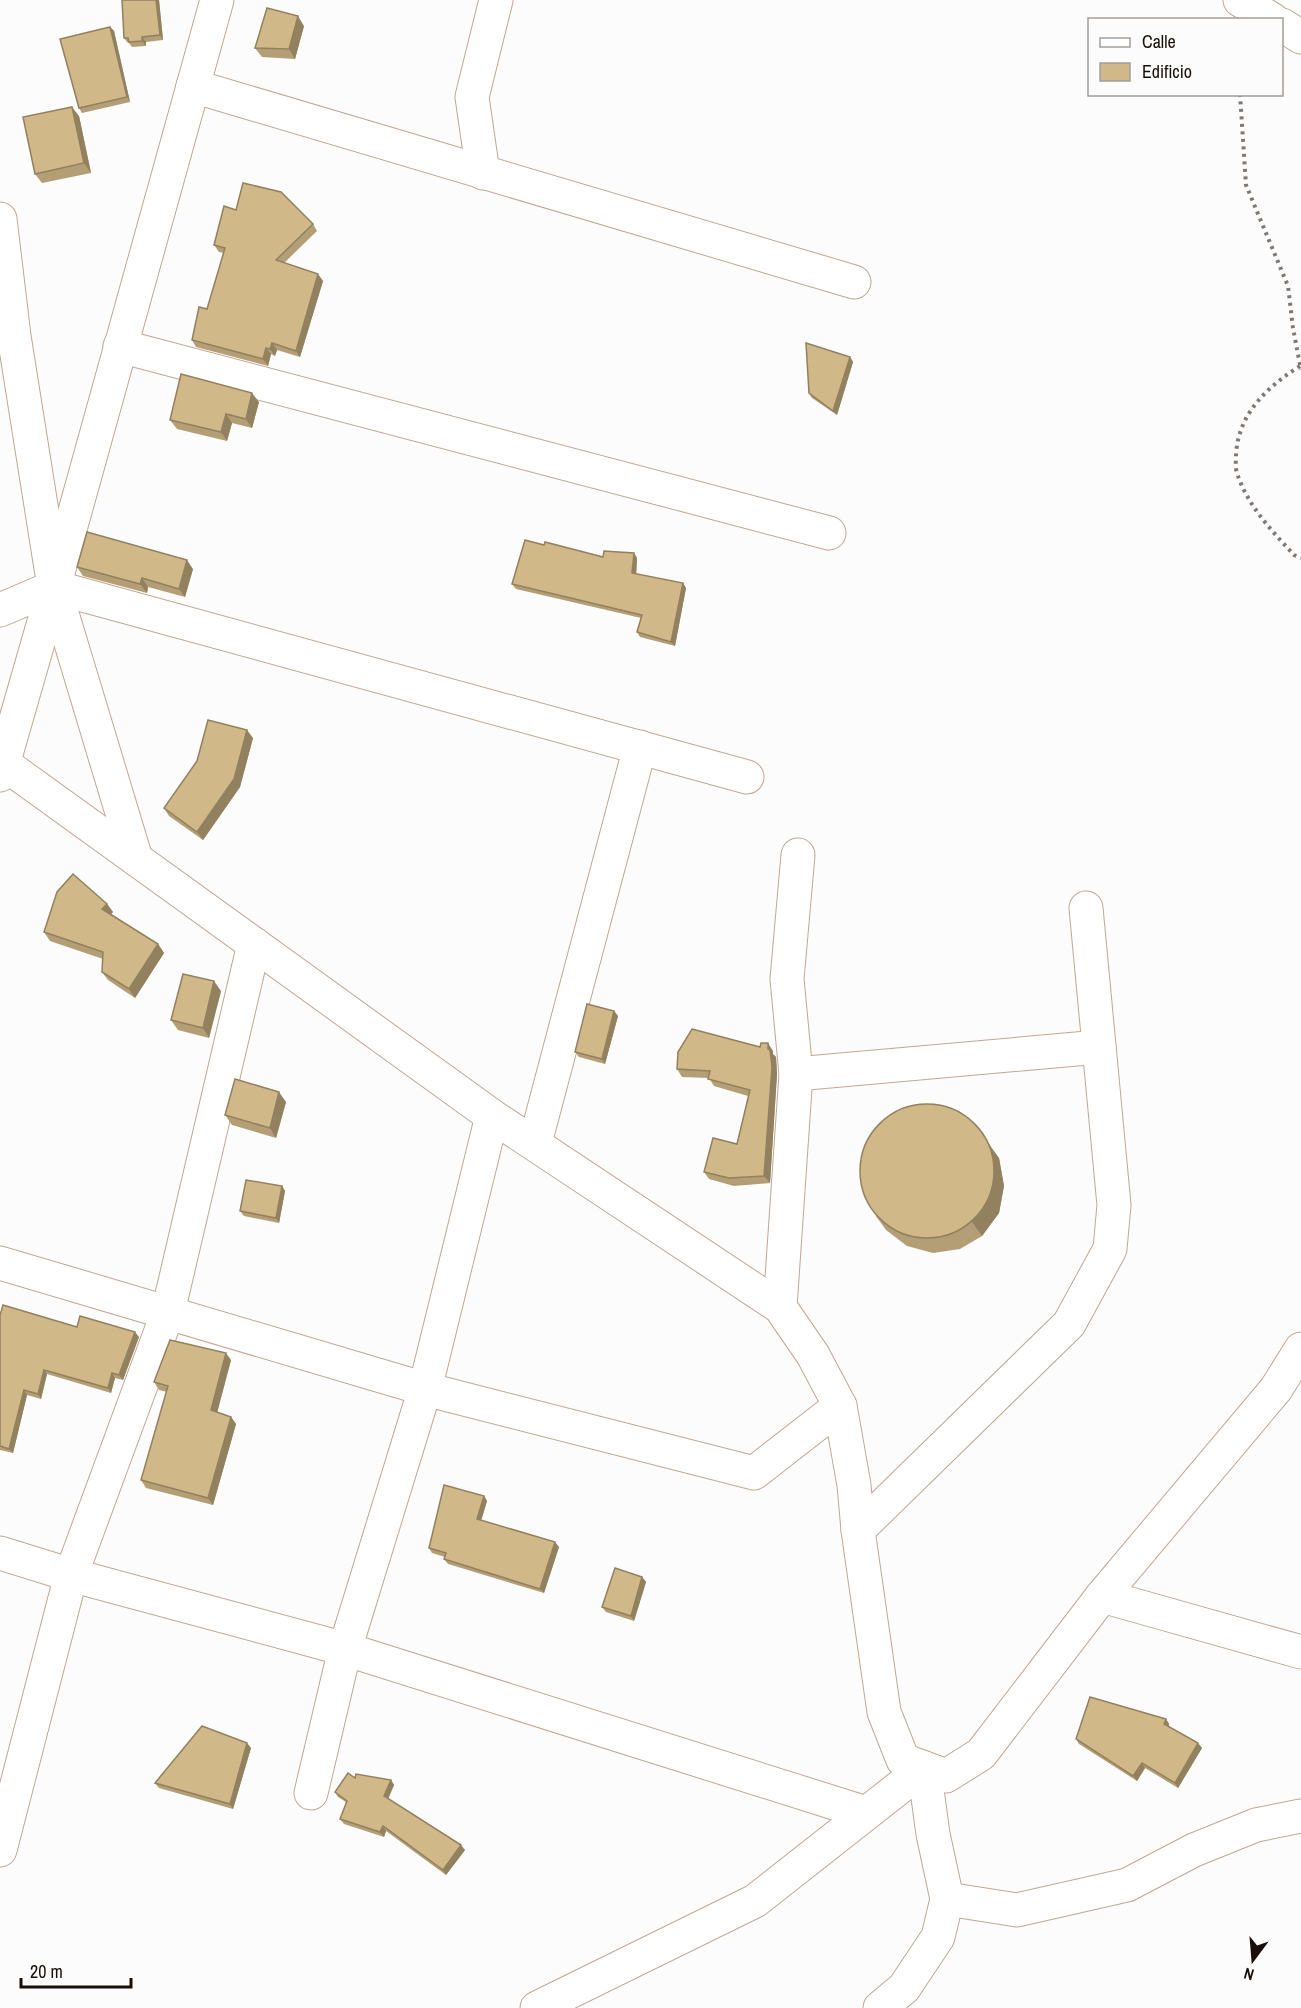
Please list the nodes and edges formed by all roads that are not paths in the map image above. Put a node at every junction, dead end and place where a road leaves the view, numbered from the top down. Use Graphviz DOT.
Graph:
graph roads {
  1 [pos="217,0"];
  2 [pos="495,0"];
  3 [pos="1240,0"];
  4 [pos="1269,18"];
  5 [pos="1283,26"];
  6 [pos="1301,37"];
  7 [pos="193,86"];
  8 [pos="483,173"];
  9 [pos="0,219"];
  10 [pos="854,282"];
  11 [pos="7,337"];
  12 [pos="120,346"];
  13 [pos="829,533"];
  14 [pos="54,588"];
  15 [pos="0,610"];
  16 [pos="640,747"];
  17 [pos="2,769"];
  18 [pos="747,777"];
  19 [pos="798,855"];
  20 [pos="136,859"];
  21 [pos="1086,908"];
  22 [pos="254,944"];
  23 [pos="1099,1047"];
  24 [pos="796,1074"];
  25 [pos="492,1116"];
  26 [pos="535,1143"];
  27 [pos="0,1263"];
  28 [pos="780,1307"];
  29 [pos="168,1312"];
  30 [pos="1301,1350"];
  31 [pos="425,1389"];
  32 [pos="840,1406"];
  33 [pos="858,1530"];
  34 [pos="0,1553"];
  35 [pos="71,1575"];
  36 [pos="1102,1596"];
  37 [pos="345,1649"];
  38 [pos="1301,1652"];
  39 [pos="924,1768"];
  40 [pos="311,1793"];
  41 [pos="866,1813"];
  42 [pos="1301,1816"];
  43 [pos="0,1850"];
  44 [pos="947,1899"];
  45 [pos="537,2008"];
  46 [pos="880,2008"];
  1 -- 7 [label="street"];
  2 -- 8 [label="street"];
  3 -- 4 [label="street"];
  5 -- 6 [label="street"];
  7 -- 8 [label="street"];
  7 -- 12 [label="street"];
  8 -- 10 [label="street"];
  9 -- 11 [label="street"];
  11 -- 14 [label="street"];
  12 -- 13 [label="street"];
  12 -- 14 [label="street"];
  14 -- 15 [label="street"];
  14 -- 16 [label="street"];
  14 -- 17 [label="street"];
  14 -- 20 [label="street"];
  16 -- 18 [label="street"];
  16 -- 26 [label="street"];
  17 -- 20 [label="street"];
  19 -- 24 [label="street"];
  20 -- 22 [label="street"];
  21 -- 23 [label="street"];
  22 -- 25 [label="street"];
  22 -- 29 [label="street"];
  23 -- 24 [label="street"];
  23 -- 33 [label="street"];
  24 -- 28 [label="street"];
  25 -- 26 [label="street"];
  25 -- 31 [label="street"];
  26 -- 28 [label="street"];
  27 -- 29 [label="street"];
  28 -- 32 [label="street"];
  29 -- 31 [label="street"];
  29 -- 35 [label="street"];
  30 -- 36 [label="street"];
  31 -- 32 [label="street"];
  31 -- 37 [label="street"];
  32 -- 33 [label="street"];
  33 -- 39 [label="street"];
  34 -- 35 [label="street"];
  35 -- 37 [label="street"];
  35 -- 43 [label="street"];
  36 -- 38 [label="street"];
  36 -- 39 [label="street"];
  37 -- 40 [label="street"];
  37 -- 41 [label="street"];
  39 -- 41 [label="street"];
  39 -- 44 [label="street"];
  41 -- 45 [label="street"];
  42 -- 44 [label="street"];
  44 -- 46 [label="street"];
}
